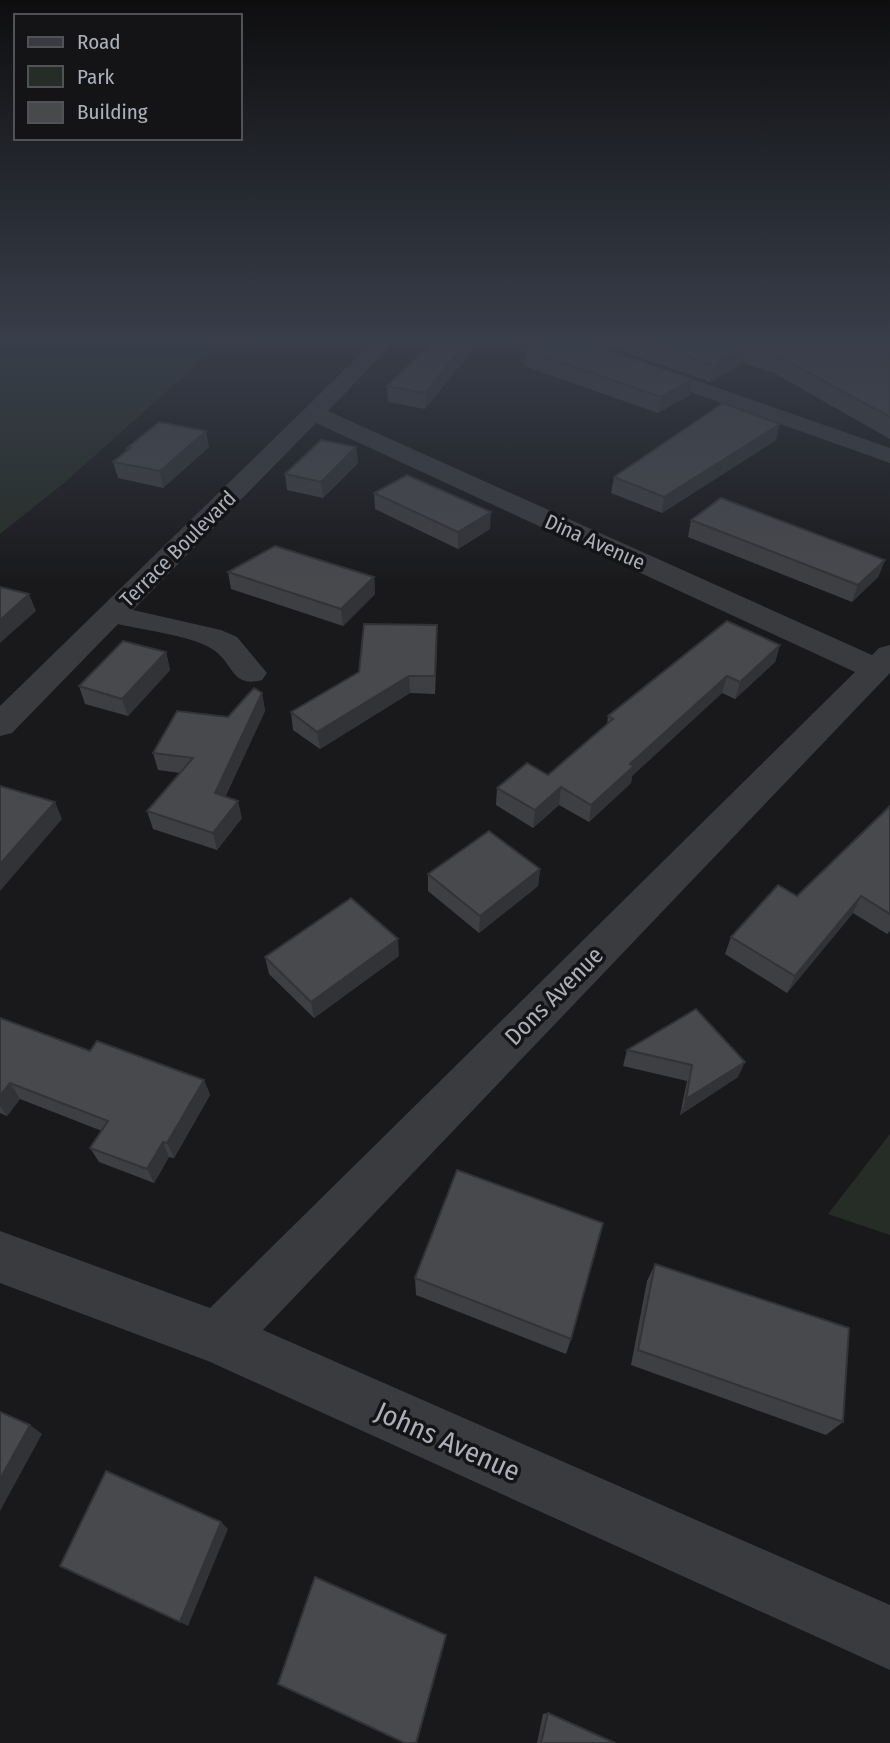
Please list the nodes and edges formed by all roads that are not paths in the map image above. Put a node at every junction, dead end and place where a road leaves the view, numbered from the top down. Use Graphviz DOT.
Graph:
graph roads {
  1 [pos="306,423"];
  2 [pos="336,423"];
  3 [pos="798,423"];
  4 [pos="890,456"];
  5 [pos="112,614"];
  6 [pos="883,662"];
  7 [pos="251,673"];
  8 [pos="0,725"];
  9 [pos="0,1257"];
  10 [pos="218,1338"];
  11 [pos="890,1638"];
  1 -- 5 [label="street, Terrace Boulevard"];
  2 -- 6 [label="street, Dina Avenue"];
  3 -- 4 [label="street"];
  5 -- 7 [label="street"];
  5 -- 8 [label="street, Terrace Boulevard"];
  6 -- 10 [label="street, Dons Avenue"];
  9 -- 10 [label="street, Johns Avenue"];
  10 -- 11 [label="street, Johns Avenue"];
}
